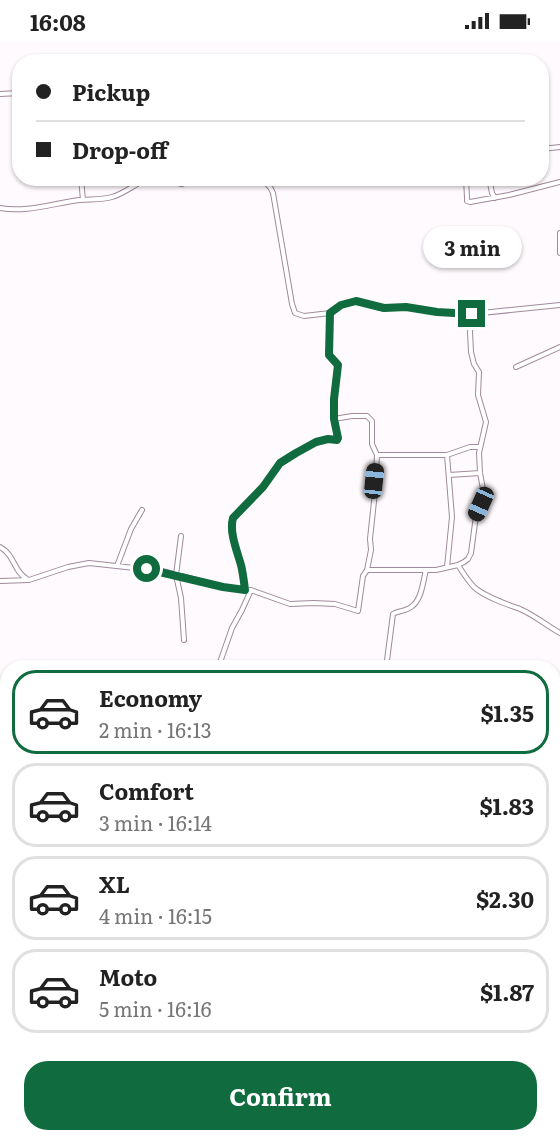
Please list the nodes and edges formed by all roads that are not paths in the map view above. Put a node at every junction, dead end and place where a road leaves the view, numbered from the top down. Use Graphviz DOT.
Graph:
graph roads {
  1 [pos="82,186"];
  2 [pos="134,186"];
  3 [pos="269,186"];
  4 [pos="466,186"];
  5 [pos="491,186"];
  6 [pos="544,186"];
  7 [pos="495,198"];
  8 [pos="83,200"];
  9 [pos="0,208"];
  10 [pos="560,233"];
  11 [pos="560,251"];
  12 [pos="560,305"];
  13 [pos="330,313"];
  14 [pos="472,314"];
  15 [pos="560,347"];
  16 [pos="516,367"];
  17 [pos="334,419"];
  18 [pos="480,447"];
  19 [pos="376,455"];
  20 [pos="447,455"];
  21 [pos="480,473"];
  22 [pos="449,474"];
  23 [pos="142,510"];
  24 [pos="181,536"];
  25 [pos="0,547"];
  26 [pos="458,565"];
  27 [pos="117,566"];
  28 [pos="447,567"];
  29 [pos="367,570"];
  30 [pos="426,570"];
  31 [pos="176,575"];
  32 [pos="29,580"];
  33 [pos="0,581"];
  34 [pos="245,590"];
  35 [pos="251,590"];
  36 [pos="560,633"];
  37 [pos="184,640"];
  38 [pos="221,660"];
  39 [pos="387,660"];
  1 -- 8 [label="street"];
  2 -- 8 [label="street"];
  3 -- 13 [label="street"];
  4 -- 7 [label="street"];
  5 -- 7 [label="street"];
  6 -- 7 [label="street"];
  8 -- 9 [label="street"];
  10 -- 11 [label="street"];
  12 -- 14 [label="street"];
  13 -- 14 [label="street"];
  13 -- 17 [label="street"];
  14 -- 18 [label="street"];
  15 -- 16 [label="street"];
  17 -- 19 [label="street"];
  17 -- 34 [label="street"];
  18 -- 20 [label="street"];
  18 -- 21 [label="street"];
  19 -- 20 [label="street"];
  19 -- 29 [label="street"];
  20 -- 22 [label="street"];
  21 -- 22 [label="street"];
  21 -- 26 [label="street"];
  22 -- 28 [label="street"];
  23 -- 27 [label="street"];
  24 -- 31 [label="street"];
  25 -- 32 [label="street"];
  26 -- 28 [label="street"];
  26 -- 36 [label="street"];
  27 -- 31 [label="street"];
  27 -- 32 [label="street"];
  28 -- 30 [label="street"];
  29 -- 30 [label="street"];
  29 -- 35 [label="street"];
  30 -- 39 [label="street"];
  31 -- 34 [label="street"];
  31 -- 37 [label="street"];
  32 -- 33 [label="street"];
  34 -- 35 [label="street"];
  35 -- 38 [label="street"];
}
